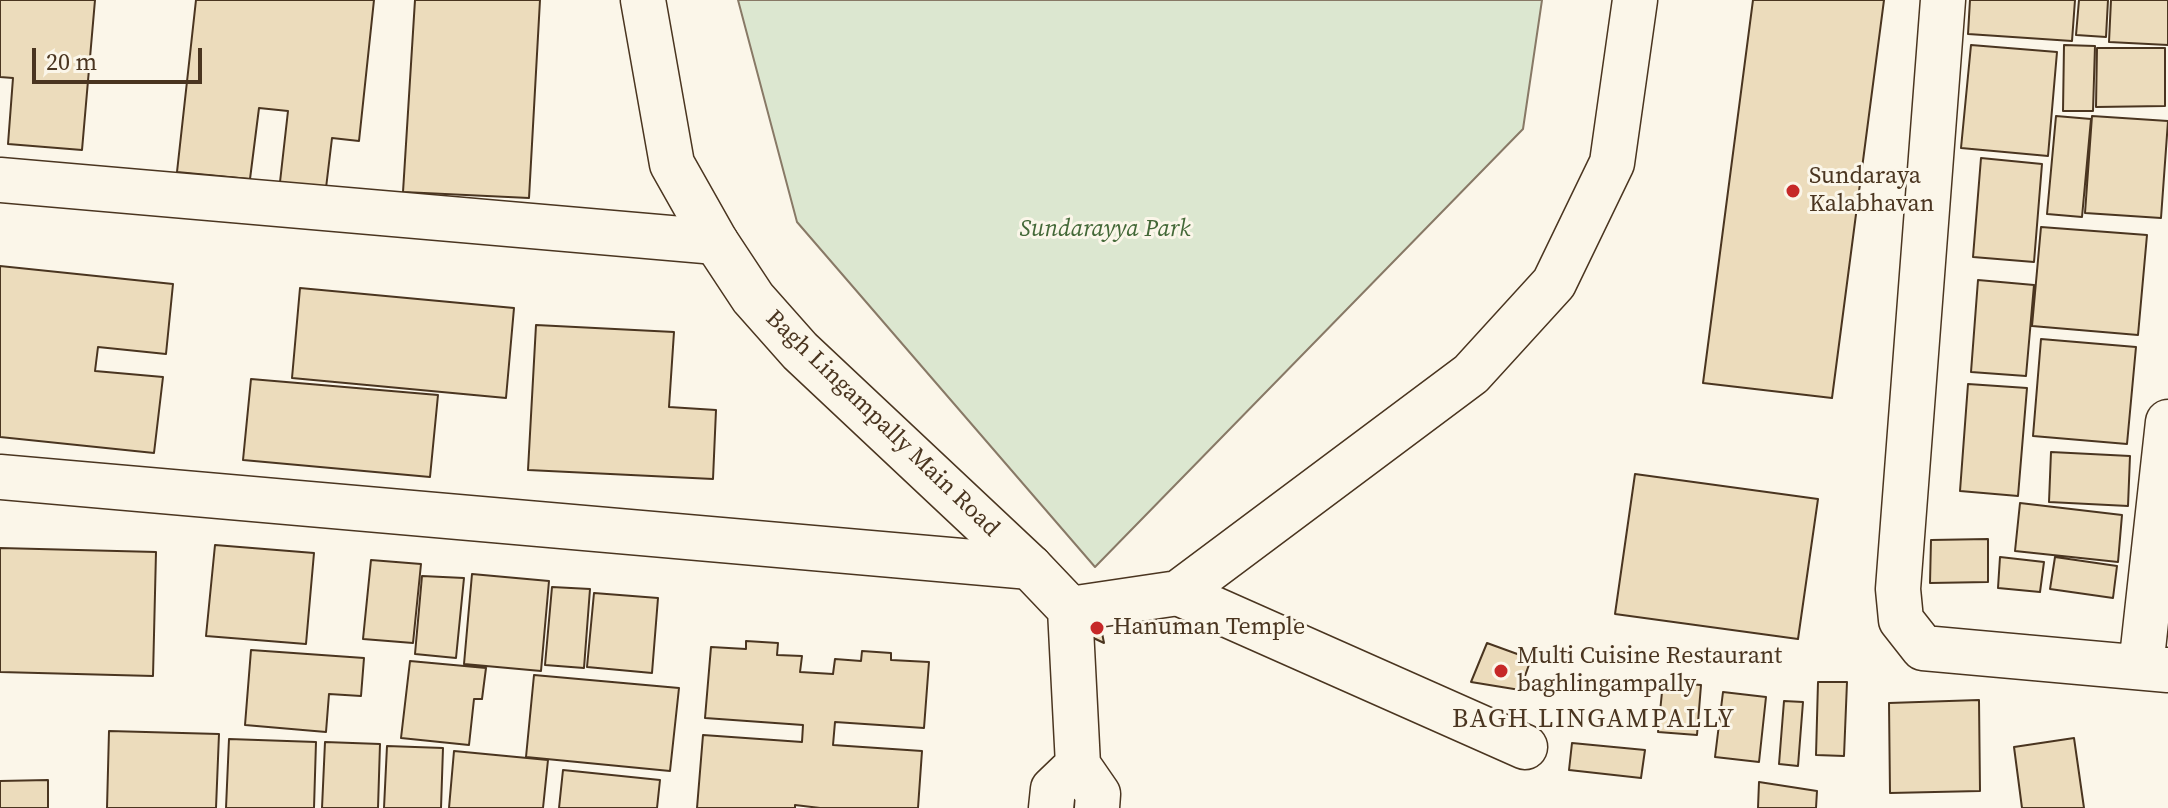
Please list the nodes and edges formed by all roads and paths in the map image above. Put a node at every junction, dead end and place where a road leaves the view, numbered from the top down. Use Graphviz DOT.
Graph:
graph roads {
  1 [pos="643,0"];
  2 [pos="1635,0"];
  3 [pos="1943,0"];
  4 [pos="0,180"];
  5 [pos="716,242"];
  6 [pos="2168,422"];
  7 [pos="0,477"];
  8 [pos="1030,567"];
  9 [pos="1178,593"];
  10 [pos="1070,609"];
  11 [pos="2154,668"];
  12 [pos="1525,747"];
  13 [pos="1078,765"];
  14 [pos="1051,808"];
  15 [pos="1097,808"];
  1 -- 5 [label="street, Bagh Lingampally Main Road"];
  2 -- 9 [label="street"];
  3 -- 11 [label="street"];
  4 -- 5 [label="street"];
  5 -- 8 [label="street, Bagh Lingampally Main Road"];
  6 -- 11 [label="street"];
  7 -- 8 [label="street"];
  8 -- 10 [label="street, Bagh Lingampally Main Road"];
  9 -- 10 [label="street"];
  9 -- 12 [label="street"];
  10 -- 13 [label="street"];
  13 -- 14 [label="street"];
  13 -- 15 [label="street"];
}
